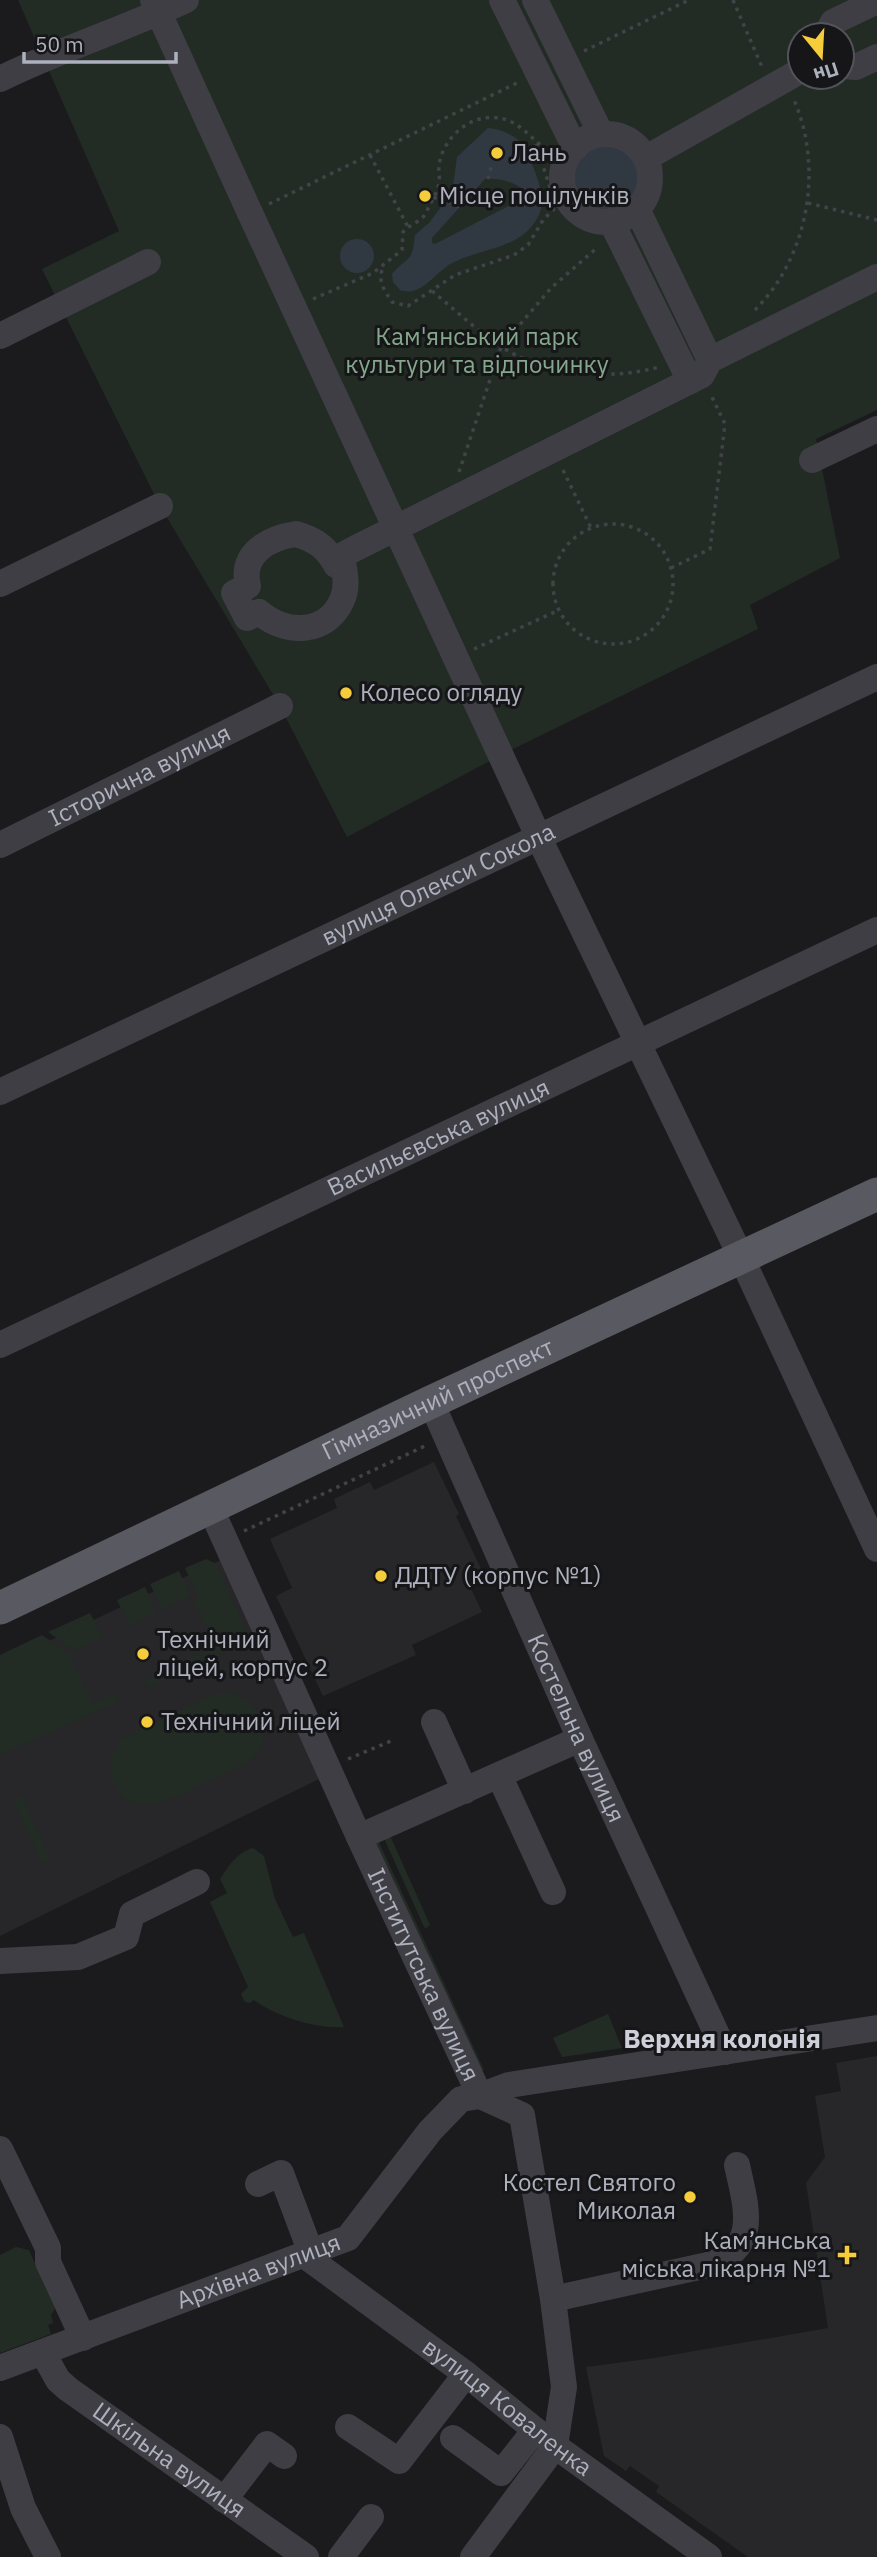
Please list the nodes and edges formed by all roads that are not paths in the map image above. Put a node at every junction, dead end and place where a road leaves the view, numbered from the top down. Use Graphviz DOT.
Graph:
graph roads {
  1 [pos="186,0"];
  2 [pos="502,0"];
  3 [pos="534,0"];
  4 [pos="877,1"];
  5 [pos="156,6"];
  6 [pos="835,21"];
  7 [pos="877,57"];
  8 [pos="856,67"];
  9 [pos="0,79"];
  10 [pos="786,79"];
  11 [pos="601,134"];
  12 [pos="574,148"];
  13 [pos="646,158"];
  14 [pos="637,209"];
  15 [pos="611,221"];
  16 [pos="148,262"];
  17 [pos="877,277"];
  18 [pos="0,335"];
  19 [pos="701,372"];
  20 [pos="877,429"];
  21 [pos="812,460"];
  22 [pos="160,506"];
  23 [pos="396,527"];
  24 [pos="340,564"];
  25 [pos="0,584"];
  26 [pos="877,677"];
  27 [pos="280,706"];
  28 [pos="539,838"];
  29 [pos="0,845"];
  30 [pos="877,930"];
  31 [pos="638,1044"];
  32 [pos="0,1092"];
  33 [pos="877,1194"];
  34 [pos="741,1257"];
  35 [pos="0,1345"];
  36 [pos="431,1402"];
  37 [pos="210,1507"];
  38 [pos="877,1549"];
  39 [pos="0,1608"];
  40 [pos="434,1722"];
  41 [pos="579,1739"];
  42 [pos="499,1776"];
  43 [pos="465,1791"];
  44 [pos="359,1836"];
  45 [pos="197,1882"];
  46 [pos="553,1892"];
  47 [pos="0,1961"];
  48 [pos="877,2028"];
  49 [pos="725,2052"];
  50 [pos="480,2096"];
  51 [pos="0,2149"];
  52 [pos="737,2165"];
  53 [pos="258,2184"];
  54 [pos="308,2254"];
  55 [pos="553,2300"];
  56 [pos="83,2338"];
  57 [pos="43,2353"];
  58 [pos="0,2368"];
  59 [pos="466,2374"];
  60 [pos="348,2427"];
  61 [pos="0,2437"];
  62 [pos="453,2438"];
  63 [pos="545,2438"];
  64 [pos="284,2456"];
  65 [pos="224,2500"];
  66 [pos="371,2517"];
  67 [pos="48,2557"];
  68 [pos="306,2557"];
  69 [pos="341,2557"];
  70 [pos="473,2557"];
  71 [pos="709,2557"];
  1 -- 5 [label="street"];
  2 -- 12 [label="street"];
  3 -- 11 [label="street"];
  4 -- 6 [label="street"];
  5 -- 9 [label="street"];
  5 -- 23 [label="street"];
  7 -- 8 [label="street"];
  10 -- 13 [label="street"];
  11 -- 12 [label="street"];
  11 -- 13 [label="street"];
  12 -- 15 [label="street"];
  13 -- 14 [label="street"];
  14 -- 15 [label="street"];
  14 -- 19 [label="street"];
  15 -- 19 [label="street"];
  16 -- 18 [label="street"];
  17 -- 19 [label="street"];
  19 -- 23 [label="street"];
  20 -- 21 [label="street"];
  22 -- 25 [label="street"];
  23 -- 24 [label="street"];
  23 -- 28 [label="street"];
  24 -- 24 [label="street"];
  26 -- 28 [label="street, вулиця Олекси Сокола"];
  27 -- 29 [label="street, Історична вулиця"];
  28 -- 31 [label="street"];
  28 -- 32 [label="street, вулиця Олекси Сокола"];
  30 -- 31 [label="street, Васильєвська вулиця"];
  31 -- 34 [label="street"];
  31 -- 35 [label="street, Васильєвська вулиця"];
  33 -- 34 [label="main road, Гімназичний проспект"];
  34 -- 36 [label="main road, Гімназичний проспект"];
  34 -- 38 [label="street"];
  36 -- 37 [label="main road, Гімназичний проспект"];
  36 -- 41 [label="street, Костельна вулиця"];
  37 -- 39 [label="main road, Гімназичний проспект"];
  37 -- 44 [label="street, Інститутська вулиця"];
  40 -- 43 [label="street"];
  41 -- 42 [label="street"];
  41 -- 49 [label="street, Костельна вулиця"];
  42 -- 43 [label="street"];
  42 -- 46 [label="street"];
  43 -- 44 [label="street"];
  44 -- 50 [label="street, Інститутська вулиця"];
  45 -- 47 [label="street"];
  48 -- 49 [label="street, Архівна вулиця"];
  49 -- 50 [label="street, Архівна вулиця"];
  50 -- 54 [label="street, Архівна вулиця"];
  50 -- 55 [label="street, Інститутська вулиця"];
  51 -- 56 [label="street"];
  52 -- 55 [label="street"];
  53 -- 54 [label="street"];
  54 -- 56 [label="street, Архівна вулиця"];
  54 -- 59 [label="street, вулиця Коваленка"];
  55 -- 63 [label="street, Інститутська вулиця"];
  56 -- 57 [label="street, Архівна вулиця"];
  57 -- 58 [label="street, Архівна вулиця"];
  57 -- 65 [label="street, Шкільна вулиця"];
  59 -- 60 [label="street"];
  59 -- 63 [label="street, вулиця Коваленка"];
  61 -- 67 [label="street"];
  62 -- 63 [label="street"];
  63 -- 70 [label="street"];
  63 -- 71 [label="street, вулиця Коваленка"];
  64 -- 65 [label="street"];
  65 -- 68 [label="street, Шкільна вулиця"];
  66 -- 69 [label="street"];
}
